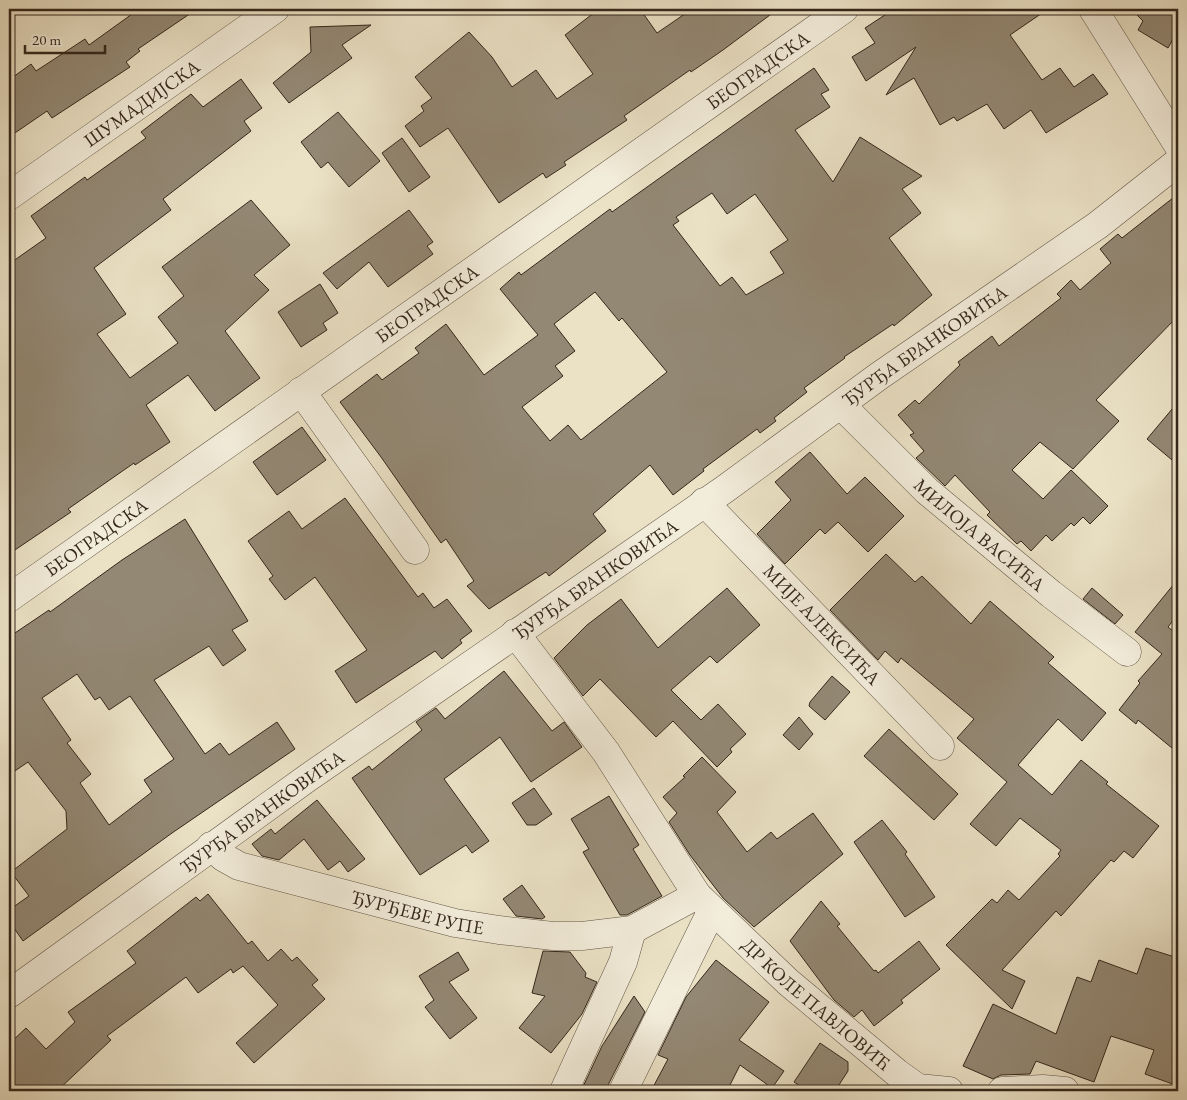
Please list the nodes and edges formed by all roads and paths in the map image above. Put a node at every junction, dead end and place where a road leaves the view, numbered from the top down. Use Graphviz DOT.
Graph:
graph roads {
  1 [pos="275,9"];
  2 [pos="844,9"];
  3 [pos="1094,9"];
  4 [pos="1178,145"];
  5 [pos="1178,162"];
  6 [pos="9,196"];
  7 [pos="301,391"];
  8 [pos="841,405"];
  9 [pos="704,502"];
  10 [pos="415,550"];
  11 [pos="9,598"];
  12 [pos="515,633"];
  13 [pos="1128,652"];
  14 [pos="940,746"];
  15 [pos="211,846"];
  16 [pos="704,902"];
  17 [pos="632,930"];
  18 [pos="9,994"];
  19 [pos="1015,1090"];
  20 [pos="564,1091"];
  21 [pos="623,1091"];
  22 [pos="949,1091"];
  23 [pos="1065,1091"];
  1 -- 6 [label="street, ШУМАДИЈСКА"];
  2 -- 7 [label="street, БЕОГРАДСКА"];
  3 -- 4 [label="street"];
  5 -- 8 [label="street, ЂУРЂА БРАНКОВИЋА"];
  7 -- 10 [label="street"];
  7 -- 11 [label="street, БЕОГРАДСКА"];
  8 -- 9 [label="street, ЂУРЂА БРАНКОВИЋА"];
  8 -- 13 [label="street, МИЛОЈА ВАСИЋА"];
  9 -- 12 [label="street, ЂУРЂА БРАНКОВИЋА"];
  9 -- 14 [label="street, МИЈЕ АЛЕКСИЋА"];
  12 -- 15 [label="street, ЂУРЂА БРАНКОВИЋА"];
  12 -- 16 [label="street"];
  15 -- 17 [label="street, ЂУРЂЕВЕ РУПЕ"];
  15 -- 18 [label="street, ЂУРЂА БРАНКОВИЋА"];
  16 -- 17 [label="street, ЂУРЂЕВЕ РУПЕ"];
  16 -- 21 [label="street"];
  16 -- 22 [label="street, ДР КОЛЕ ПАВЛОВИЋ"];
  17 -- 20 [label="street"];
  19 -- 23 [label="street"];
}
